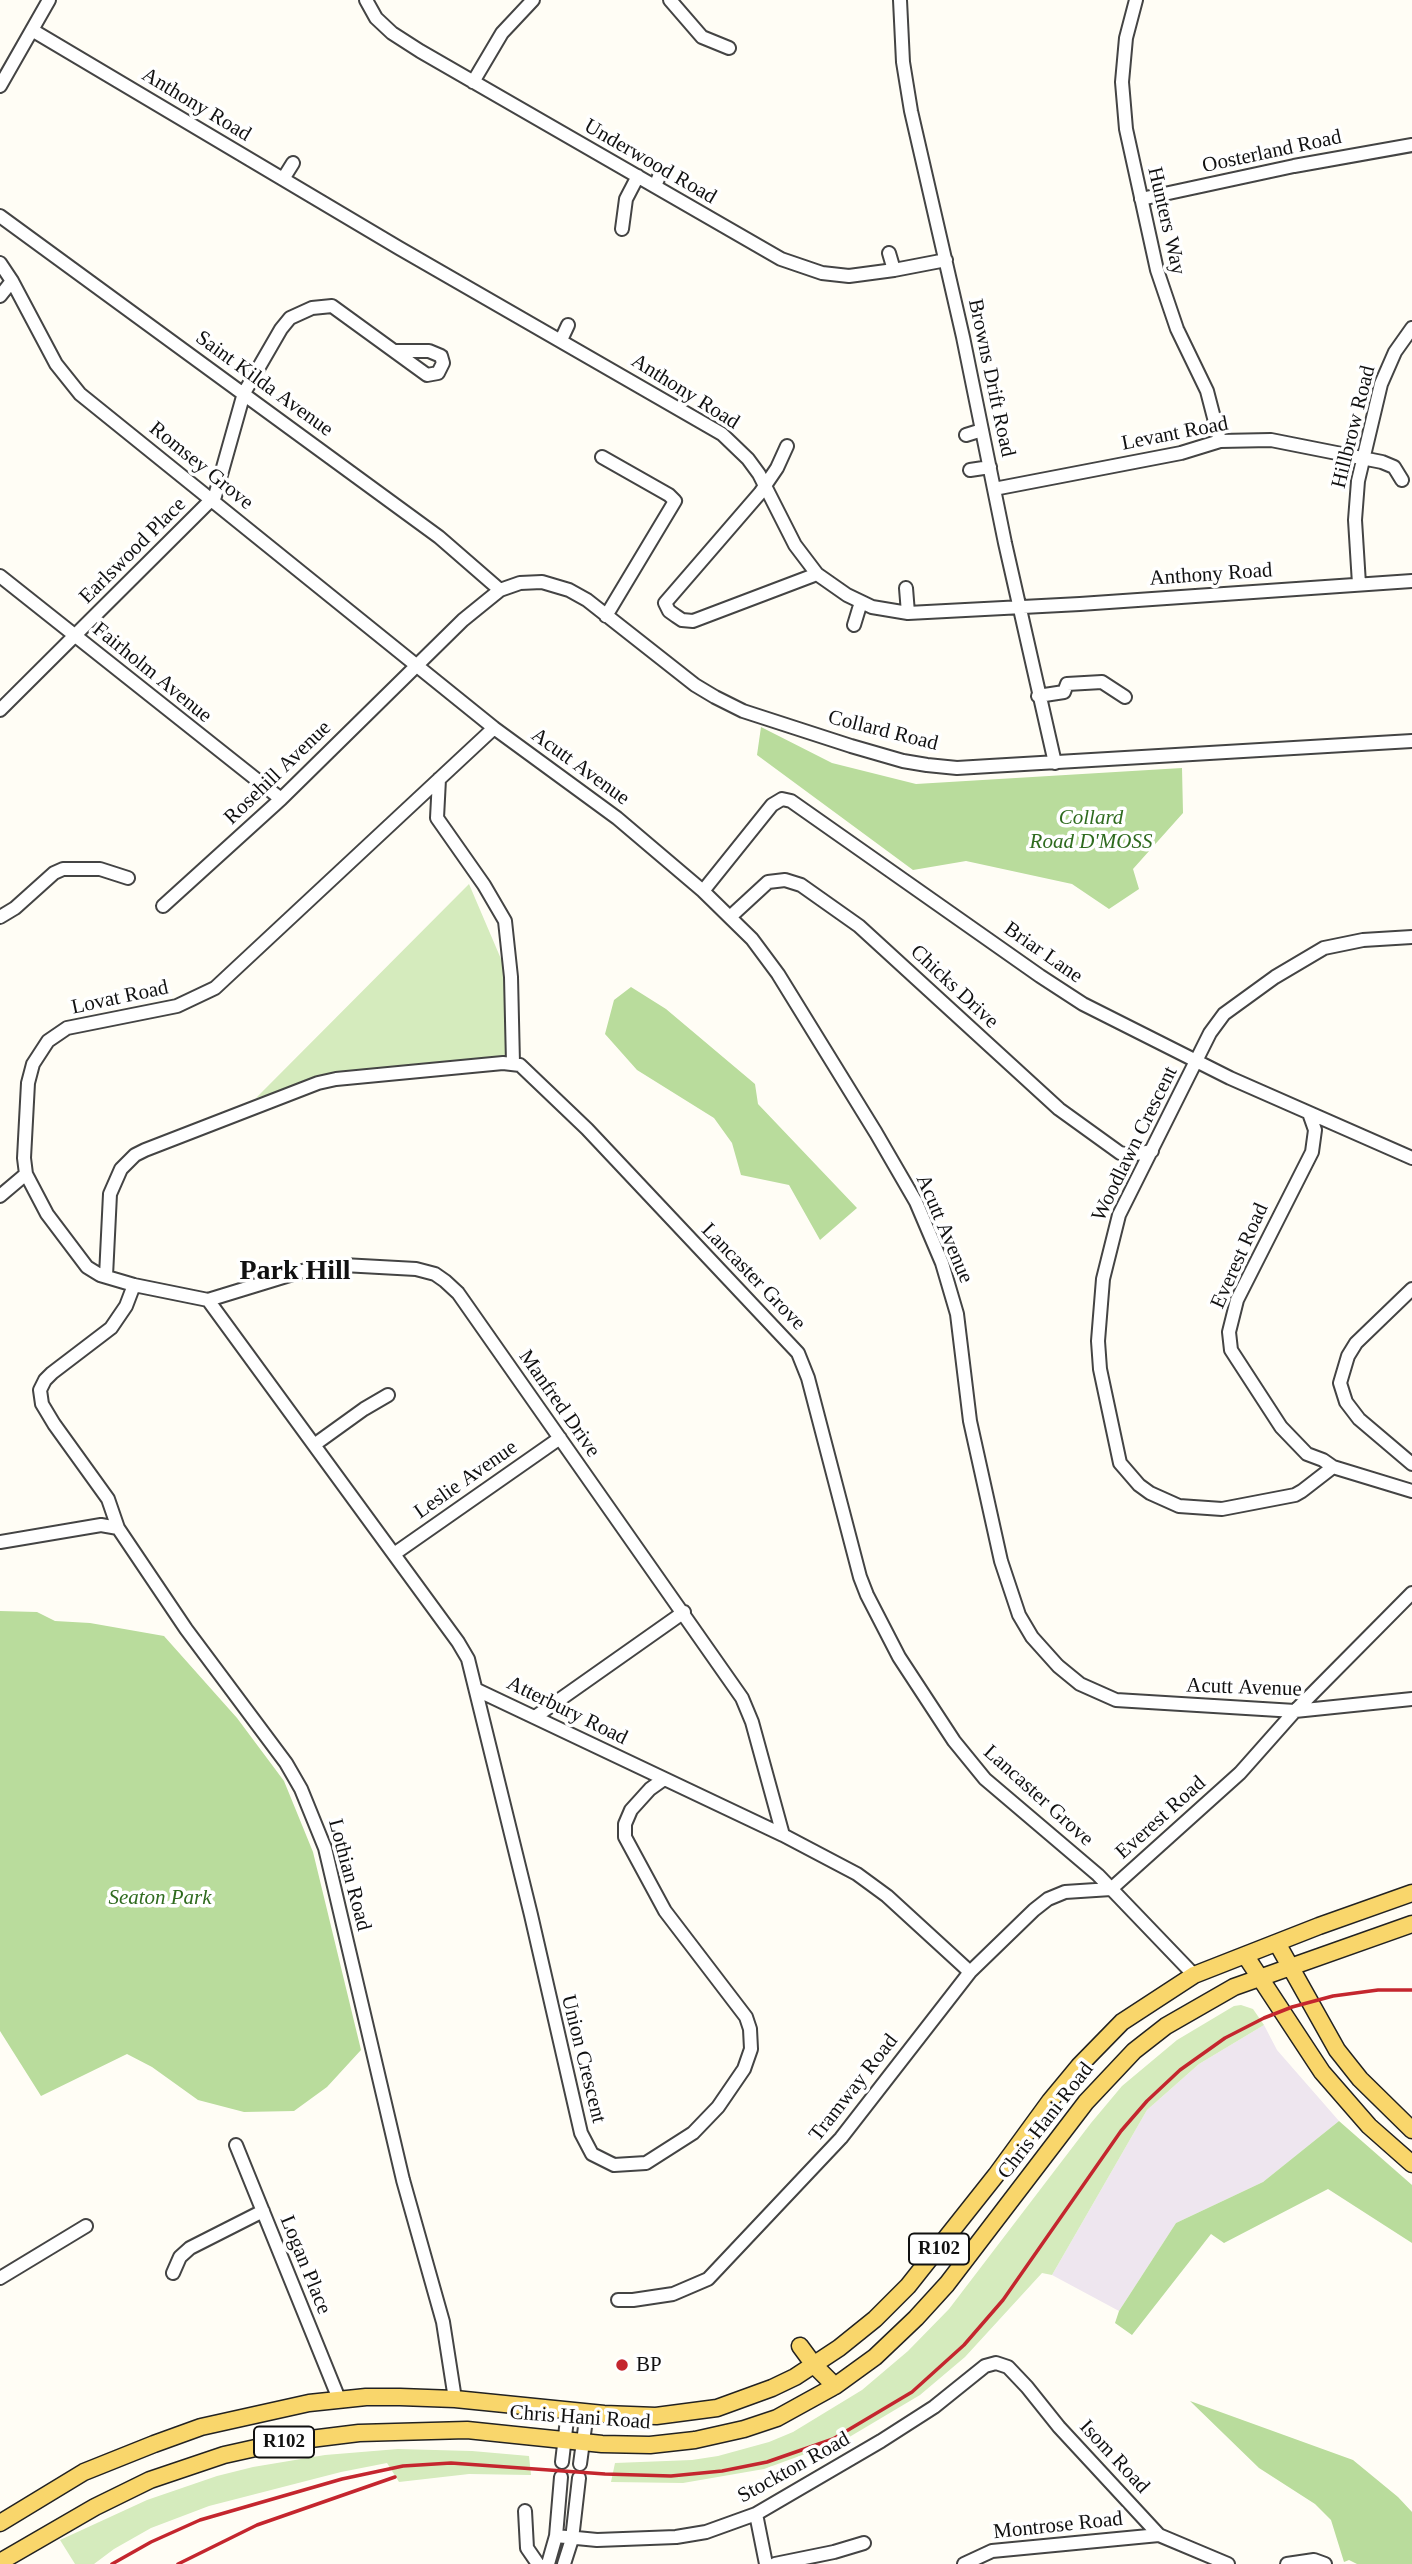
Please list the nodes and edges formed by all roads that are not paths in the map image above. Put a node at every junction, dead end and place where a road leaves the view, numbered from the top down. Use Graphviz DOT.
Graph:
graph roads {
  1 [pos="49,0"];
  2 [pos="366,0"];
  3 [pos="533,0"];
  4 [pos="670,0"];
  5 [pos="900,0"];
  6 [pos="1136,0"];
  7 [pos="32,30"];
  8 [pos="729,48"];
  9 [pos="473,82"];
  10 [pos="0,86"];
  11 [pos="1412,145"];
  12 [pos="293,163"];
  13 [pos="661,172"];
  14 [pos="638,176"];
  15 [pos="283,179"];
  16 [pos="655,186"];
  17 [pos="1141,199"];
  18 [pos="2,221"];
  19 [pos="622,229"];
  20 [pos="889,253"];
  21 [pos="946,260"];
  22 [pos="0,263"];
  23 [pos="894,270"];
  24 [pos="12,281"];
  25 [pos="0,296"];
  26 [pos="568,325"];
  27 [pos="1412,328"];
  28 [pos="561,340"];
  29 [pos="396,351"];
  30 [pos="244,393"];
  31 [pos="982,430"];
  32 [pos="966,435"];
  33 [pos="1220,441"];
  34 [pos="787,446"];
  35 [pos="602,457"];
  36 [pos="1364,458"];
  37 [pos="990,467"];
  38 [pos="970,470"];
  39 [pos="1402,480"];
  40 [pos="765,486"];
  41 [pos="994,489"];
  42 [pos="212,500"];
  43 [pos="817,574"];
  44 [pos="0,576"];
  45 [pos="1412,582"];
  46 [pos="1359,584"];
  47 [pos="906,588"];
  48 [pos="500,590"];
  49 [pos="860,602"];
  50 [pos="1019,606"];
  51 [pos="908,613"];
  52 [pos="606,616"];
  53 [pos="855,625"];
  54 [pos="75,636"];
  55 [pos="418,666"];
  56 [pos="1038,696"];
  57 [pos="1125,697"];
  58 [pos="0,710"];
  59 [pos="494,728"];
  60 [pos="1412,741"];
  61 [pos="1055,763"];
  62 [pos="439,779"];
  63 [pos="281,799"];
  64 [pos="128,878"];
  65 [pos="703,891"];
  66 [pos="163,906"];
  67 [pos="0,917"];
  68 [pos="730,917"];
  69 [pos="1412,937"];
  70 [pos="1196,1061"];
  71 [pos="513,1063"];
  72 [pos="1309,1113"];
  73 [pos="1152,1151"];
  74 [pos="1412,1158"];
  75 [pos="26,1174"];
  76 [pos="0,1196"];
  77 [pos="106,1276"];
  78 [pos="134,1285"];
  79 [pos="1412,1289"];
  80 [pos="208,1300"];
  81 [pos="388,1395"];
  82 [pos="560,1438"];
  83 [pos="314,1445"];
  84 [pos="1412,1464"];
  85 [pos="1333,1467"];
  86 [pos="1412,1490"];
  87 [pos="118,1528"];
  88 [pos="0,1542"];
  89 [pos="394,1554"];
  90 [pos="1412,1593"];
  91 [pos="684,1612"];
  92 [pos="477,1690"];
  93 [pos="1412,1699"];
  94 [pos="1295,1711"];
  95 [pos="535,1717"];
  96 [pos="664,1779"];
  97 [pos="783,1835"];
  98 [pos="1111,1889"];
  99 [pos="1412,1894"];
  100 [pos="1412,1924"];
  101 [pos="1277,1944"];
  102 [pos="1245,1955"];
  103 [pos="1290,1967"];
  104 [pos="970,1972"];
  105 [pos="1194,1975"];
  106 [pos="1258,1979"];
  107 [pos="1412,2130"];
  108 [pos="236,2145"];
  109 [pos="1412,2164"];
  110 [pos="996,2175"];
  111 [pos="263,2211"];
  112 [pos="1002,2211"];
  113 [pos="86,2226"];
  114 [pos="173,2273"];
  115 [pos="0,2278"];
  116 [pos="618,2300"];
  117 [pos="800,2346"];
  118 [pos="814,2365"];
  119 [pos="985,2366"];
  120 [pos="835,2385"];
  121 [pos="339,2399"];
  122 [pos="455,2399"];
  123 [pos="568,2411"];
  124 [pos="587,2412"];
  125 [pos="565,2440"];
  126 [pos="583,2442"];
  127 [pos="562,2462"];
  128 [pos="580,2464"];
  129 [pos="561,2477"];
  130 [pos="579,2478"];
  131 [pos="525,2511"];
  132 [pos="756,2514"];
  133 [pos="0,2523"];
  134 [pos="1159,2535"];
  135 [pos="556,2536"];
  136 [pos="572,2539"];
  137 [pos="864,2543"];
  138 [pos="0,2562"];
  139 [pos="538,2564"];
  140 [pos="548,2564"];
  141 [pos="564,2564"];
  142 [pos="766,2564"];
  143 [pos="775,2564"];
  144 [pos="964,2564"];
  145 [pos="1228,2564"];
  146 [pos="1287,2564"];
  147 [pos="1325,2564"];
  1 -- 7 [label="street"];
  2 -- 9 [label="street, Underwood Road"];
  3 -- 9 [label="street"];
  4 -- 8 [label="street"];
  5 -- 21 [label="street, Browns Drift Road"];
  6 -- 17 [label="street, Hunters Way"];
  7 -- 10 [label="street"];
  7 -- 15 [label="street, Anthony Road"];
  9 -- 14 [label="street, Underwood Road"];
  11 -- 17 [label="street, Oosterland Road"];
  12 -- 15 [label="street"];
  13 -- 16 [label="street"];
  14 -- 16 [label="street, Underwood Road"];
  14 -- 19 [label="street"];
  15 -- 28 [label="street, Anthony Road"];
  16 -- 23 [label="street, Underwood Road"];
  17 -- 33 [label="street, Hunters Way"];
  18 -- 30 [label="street, Saint Kilda Avenue"];
  20 -- 23 [label="street"];
  21 -- 23 [label="street, Underwood Road"];
  21 -- 31 [label="street, Browns Drift Road"];
  22 -- 24 [label="street, Romsey Grove"];
  24 -- 25 [label="street"];
  24 -- 42 [label="street, Romsey Grove"];
  26 -- 28 [label="street"];
  27 -- 36 [label="street, Hillbrow Road"];
  28 -- 40 [label="street, Anthony Road"];
  29 -- 30 [label="street, Earlswood Place"];
  30 -- 42 [label="street, Earlswood Place"];
  30 -- 48 [label="street, Saint Kilda Avenue"];
  31 -- 32 [label="street"];
  31 -- 37 [label="street, Browns Drift Road"];
  33 -- 36 [label="street, Levant Road"];
  33 -- 41 [label="street, Levant Road"];
  34 -- 40 [label="street"];
  35 -- 52 [label="street"];
  36 -- 39 [label="street, Levant Road"];
  36 -- 46 [label="street, Hillbrow Road"];
  37 -- 38 [label="street"];
  37 -- 41 [label="street, Browns Drift Road"];
  40 -- 43 [label="street, Anthony Road"];
  40 -- 43 [label="street"];
  41 -- 50 [label="street, Browns Drift Road"];
  42 -- 54 [label="street, Earlswood Place"];
  42 -- 55 [label="street, Romsey Grove"];
  43 -- 49 [label="street, Anthony Road"];
  44 -- 54 [label="street, Fairholm Avenue"];
  45 -- 46 [label="street, Anthony Road"];
  46 -- 50 [label="street, Anthony Road"];
  47 -- 51 [label="street"];
  48 -- 52 [label="street, Collard Road"];
  48 -- 55 [label="street, Collard Road"];
  49 -- 51 [label="street, Anthony Road"];
  49 -- 53 [label="street"];
  50 -- 51 [label="street, Anthony Road"];
  50 -- 56 [label="street, Browns Drift Road"];
  52 -- 61 [label="street, Collard Road"];
  54 -- 58 [label="street, Earlswood Place"];
  54 -- 63 [label="street, Fairholm Avenue"];
  55 -- 59 [label="street, Acutt Avenue"];
  55 -- 63 [label="street, Rosehill Avenue"];
  56 -- 57 [label="street"];
  56 -- 61 [label="street, Browns Drift Road"];
  59 -- 62 [label="street, Lovat Road"];
  59 -- 65 [label="street, Acutt Avenue"];
  60 -- 61 [label="street, Collard Road"];
  62 -- 71 [label="street"];
  62 -- 75 [label="street, Lovat Road"];
  63 -- 66 [label="street, Rosehill Avenue"];
  64 -- 67 [label="street"];
  65 -- 68 [label="street, Acutt Avenue"];
  65 -- 70 [label="street, Briar Lane"];
  68 -- 73 [label="street, Chicks Drive"];
  68 -- 94 [label="street, Acutt Avenue"];
  69 -- 70 [label="street, Woodlawn Crescent"];
  70 -- 72 [label="street, Briar Lane"];
  70 -- 73 [label="street, Woodlawn Crescent"];
  71 -- 77 [label="street"];
  71 -- 98 [label="street, Lancaster Grove"];
  72 -- 74 [label="street, Briar Lane"];
  72 -- 85 [label="street, Everest Road"];
  73 -- 85 [label="street, Woodlawn Crescent"];
  75 -- 76 [label="street"];
  75 -- 77 [label="street, Lovat Road"];
  77 -- 78 [label="street"];
  78 -- 80 [label="street"];
  78 -- 87 [label="street"];
  79 -- 84 [label="street"];
  80 -- 82 [label="street, Manfred Drive"];
  80 -- 83 [label="street, Atterbury Road"];
  81 -- 83 [label="street"];
  82 -- 89 [label="street, Leslie Avenue"];
  82 -- 91 [label="street, Manfred Drive"];
  83 -- 89 [label="street, Atterbury Road"];
  85 -- 86 [label="street, Everest Road"];
  87 -- 88 [label="street"];
  87 -- 122 [label="street, Lothian Road"];
  89 -- 92 [label="street, Atterbury Road"];
  90 -- 94 [label="street, Everest Road"];
  91 -- 95 [label="street"];
  91 -- 97 [label="street, Manfred Drive"];
  92 -- 95 [label="street, Atterbury Road"];
  92 -- 96 [label="street, Union Crescent"];
  93 -- 94 [label="street, Acutt Avenue"];
  94 -- 98 [label="street, Everest Road"];
  95 -- 96 [label="street, Atterbury Road"];
  96 -- 97 [label="street, Atterbury Road"];
  97 -- 104 [label="street, Atterbury Road"];
  98 -- 104 [label="street, Tramway Road"];
  98 -- 105 [label="street, Lancaster Grove"];
  99 -- 101 [label="main road, Chris Hani Road / R102"];
  100 -- 103 [label="main road, Chris Hani Road / R102"];
  101 -- 102 [label="main road, Chris Hani Road / R102"];
  101 -- 103 [label="main road"];
  102 -- 105 [label="main road, Chris Hani Road / R102"];
  102 -- 106 [label="main road"];
  103 -- 106 [label="main road, Chris Hani Road / R102"];
  103 -- 107 [label="main road"];
  104 -- 116 [label="street, Tramway Road"];
  105 -- 110 [label="main road, Chris Hani Road / R102"];
  106 -- 109 [label="main road"];
  106 -- 112 [label="main road, Chris Hani Road / R102"];
  108 -- 111 [label="street, Logan Place"];
  110 -- 112 [label="main road"];
  110 -- 118 [label="main road, Chris Hani Road / R102"];
  111 -- 114 [label="street"];
  111 -- 121 [label="street, Logan Place"];
  112 -- 120 [label="main road, Chris Hani Road / R102"];
  113 -- 115 [label="street"];
  117 -- 118 [label="main road"];
  118 -- 120 [label="main road"];
  118 -- 124 [label="main road, Chris Hani Road / R102"];
  119 -- 132 [label="street, Stockton Road"];
  119 -- 134 [label="street, Isom Road"];
  120 -- 126 [label="main road, Chris Hani Road / R102"];
  121 -- 122 [label="main road, Chris Hani Road / R102"];
  121 -- 133 [label="main road, Chris Hani Road / R102"];
  122 -- 123 [label="main road, Chris Hani Road / R102"];
  123 -- 124 [label="main road, Chris Hani Road / R102"];
  123 -- 125 [label="street"];
  124 -- 126 [label="street"];
  125 -- 126 [label="main road, Chris Hani Road / R102"];
  125 -- 127 [label="street"];
  125 -- 138 [label="main road, Chris Hani Road / R102"];
  126 -- 128 [label="street"];
  129 -- 135 [label="street"];
  130 -- 136 [label="street"];
  131 -- 139 [label="street"];
  132 -- 136 [label="street, Stockton Road"];
  132 -- 142 [label="street"];
  134 -- 144 [label="street, Montrose Road"];
  134 -- 145 [label="street, Isom Road"];
  135 -- 136 [label="street, Stockton Road"];
  135 -- 140 [label="street"];
  136 -- 141 [label="street"];
  137 -- 143 [label="street"];
  146 -- 147 [label="street"];
}
